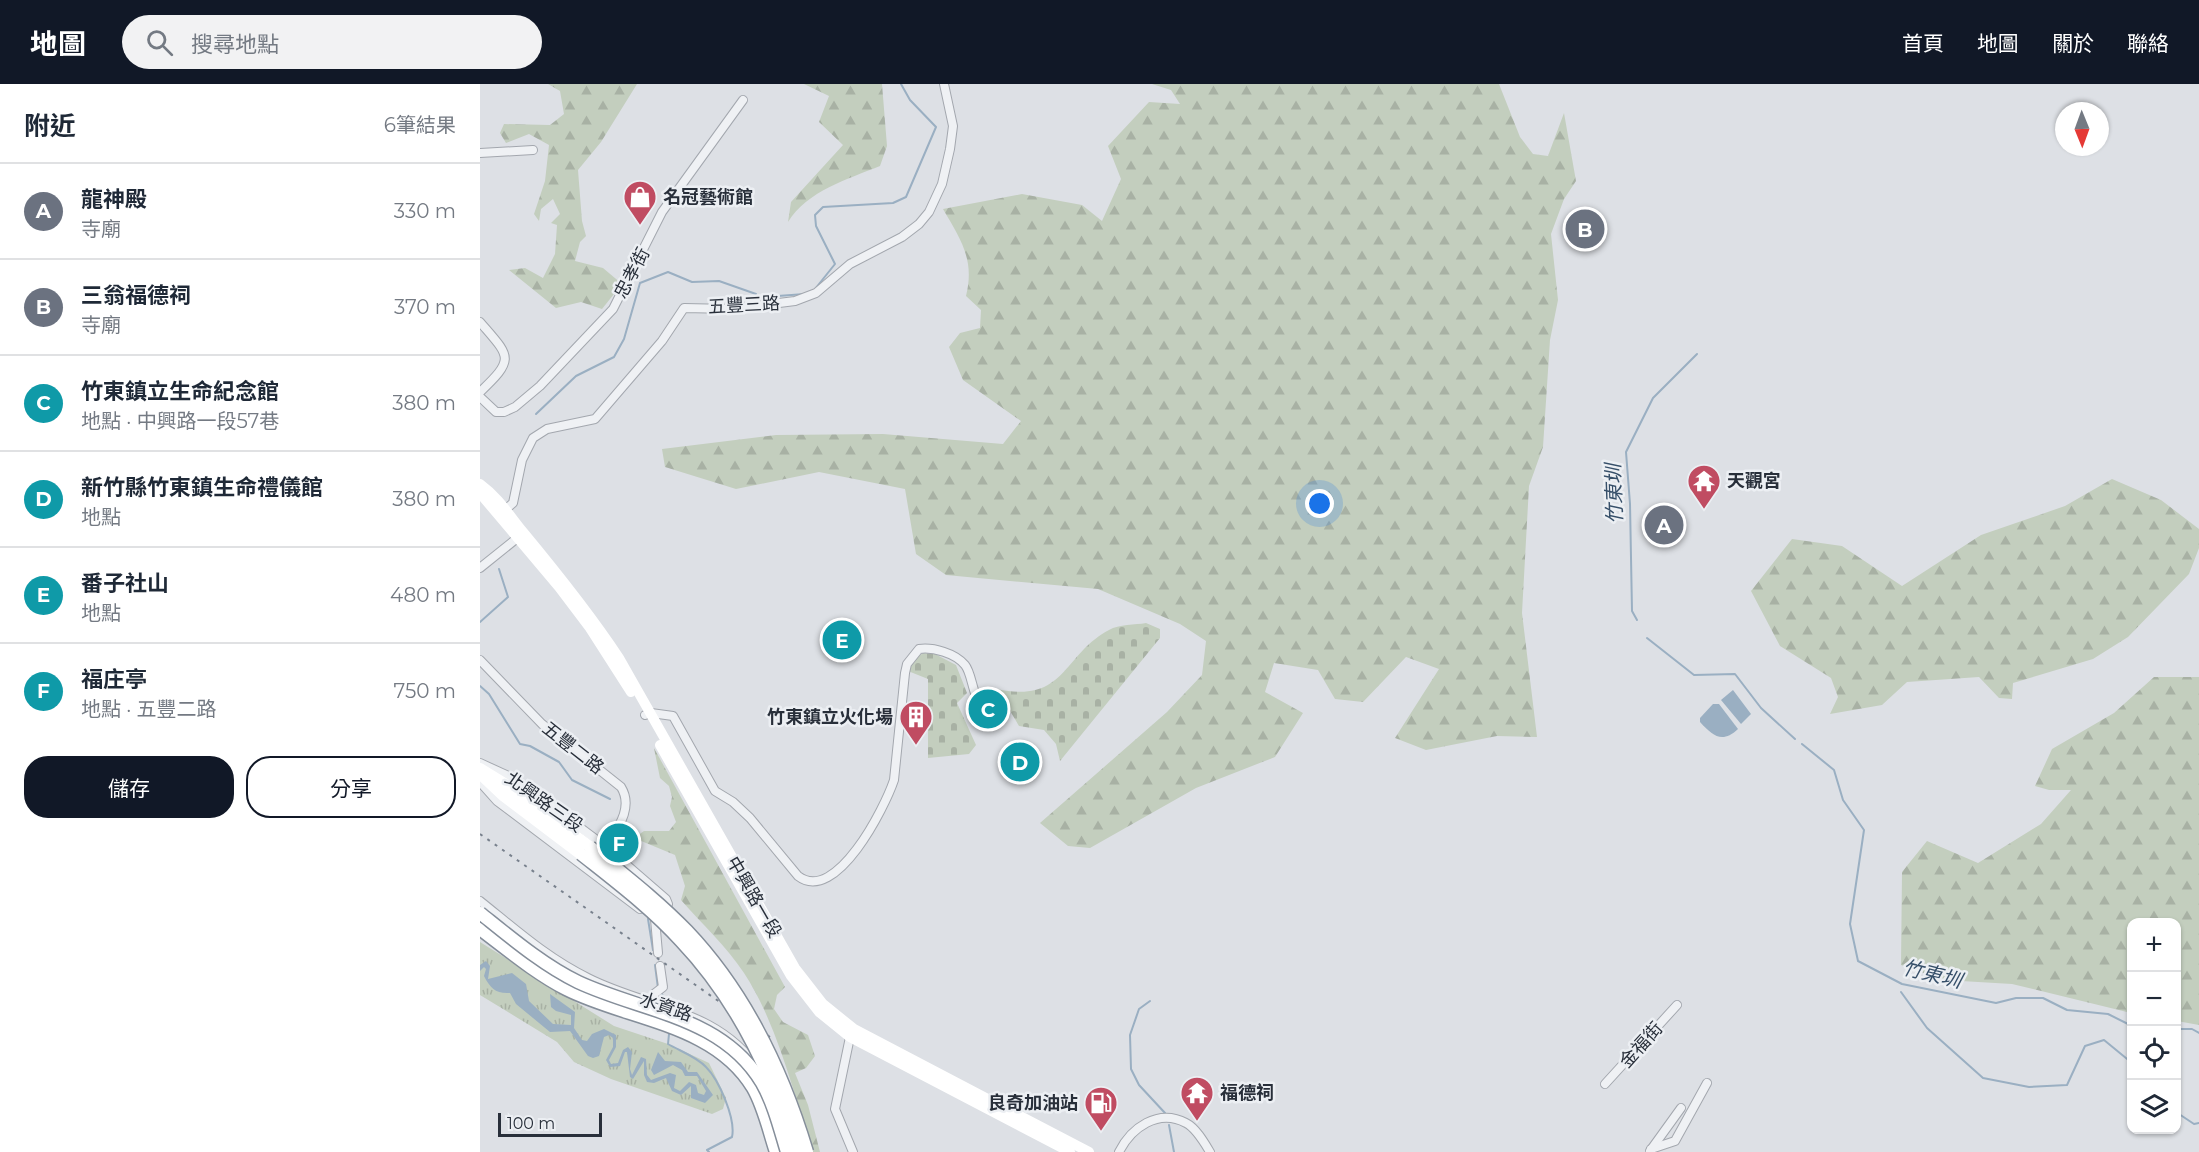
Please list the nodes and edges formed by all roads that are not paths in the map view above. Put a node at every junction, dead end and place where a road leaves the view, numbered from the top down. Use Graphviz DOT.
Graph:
graph roads {
  1 [pos="944,84"];
  2 [pos="742,100"];
  3 [pos="533,150"];
  4 [pos="480,153"];
  5 [pos="480,321"];
  6 [pos="480,392"];
  7 [pos="480,397"];
  8 [pos="480,485"];
  9 [pos="506,508"];
  10 [pos="520,536"];
  11 [pos="480,568"];
  12 [pos="480,660"];
  13 [pos="975,693"];
  14 [pos="648,714"];
  15 [pos="480,764"];
  16 [pos="480,771"];
  17 [pos="480,782"];
  18 [pos="606,847"];
  19 [pos="585,850"];
  20 [pos="480,901"];
  21 [pos="485,911"];
  22 [pos="655,919"];
  23 [pos="480,929"];
  24 [pos="658,953"];
  25 [pos="660,966"];
  26 [pos="653,998"];
  27 [pos="1677,1005"];
  28 [pos="647,1015"];
  29 [pos="850,1037"];
  30 [pos="1707,1083"];
  31 [pos="1605,1084"];
  32 [pos="1681,1108"];
  33 [pos="1650,1151"];
  34 [pos="776,1152"];
  35 [pos="782,1152"];
  36 [pos="791,1152"];
  37 [pos="807,1152"];
  38 [pos="853,1152"];
  39 [pos="1070,1152"];
  40 [pos="1089,1152"];
  41 [pos="1119,1152"];
  42 [pos="1210,1152"];
  1 -- 9 [label="street, 五豐三路"];
  2 -- 7 [label="street, 忠孝街"];
  3 -- 4 [label="street"];
  5 -- 6 [label="street"];
  8 -- 9 [label="main road"];
  8 -- 10 [label="main road"];
  9 -- 10 [label="main road"];
  10 -- 11 [label="street"];
  10 -- 14 [label="main road, 中興路一段"];
  12 -- 18 [label="street, 五豐二路"];
  13 -- 14 [label="street"];
  14 -- 29 [label="main road, 中興路一段"];
  14 -- 40 [label="main road, 中興路一段"];
  15 -- 18 [label="street, 北興路三段"];
  16 -- 19 [label="highway"];
  17 -- 22 [label="street, 北興路三段"];
  18 -- 22 [label="street, 北興路三段"];
  19 -- 36 [label="highway, bridge"];
  19 -- 37 [label="highway, bridge"];
  20 -- 21 [label="street, 水資路"];
  21 -- 26 [label="street, 水資路"];
  21 -- 28 [label="street, 水資路"];
  21 -- 36 [label="highway, bridge"];
  22 -- 24 [label="street, 北興路三段"];
  23 -- 34 [label="highway"];
  25 -- 26 [label="street"];
  26 -- 28 [label="street"];
  26 -- 36 [label="street, 水資路"];
  27 -- 31 [label="street, 金福街"];
  28 -- 35 [label="street, 水資路"];
  29 -- 38 [label="street"];
  29 -- 39 [label="main road, 中興路一段"];
  30 -- 33 [label="street"];
  32 -- 33 [label="street"];
  41 -- 42 [label="street"];
}
